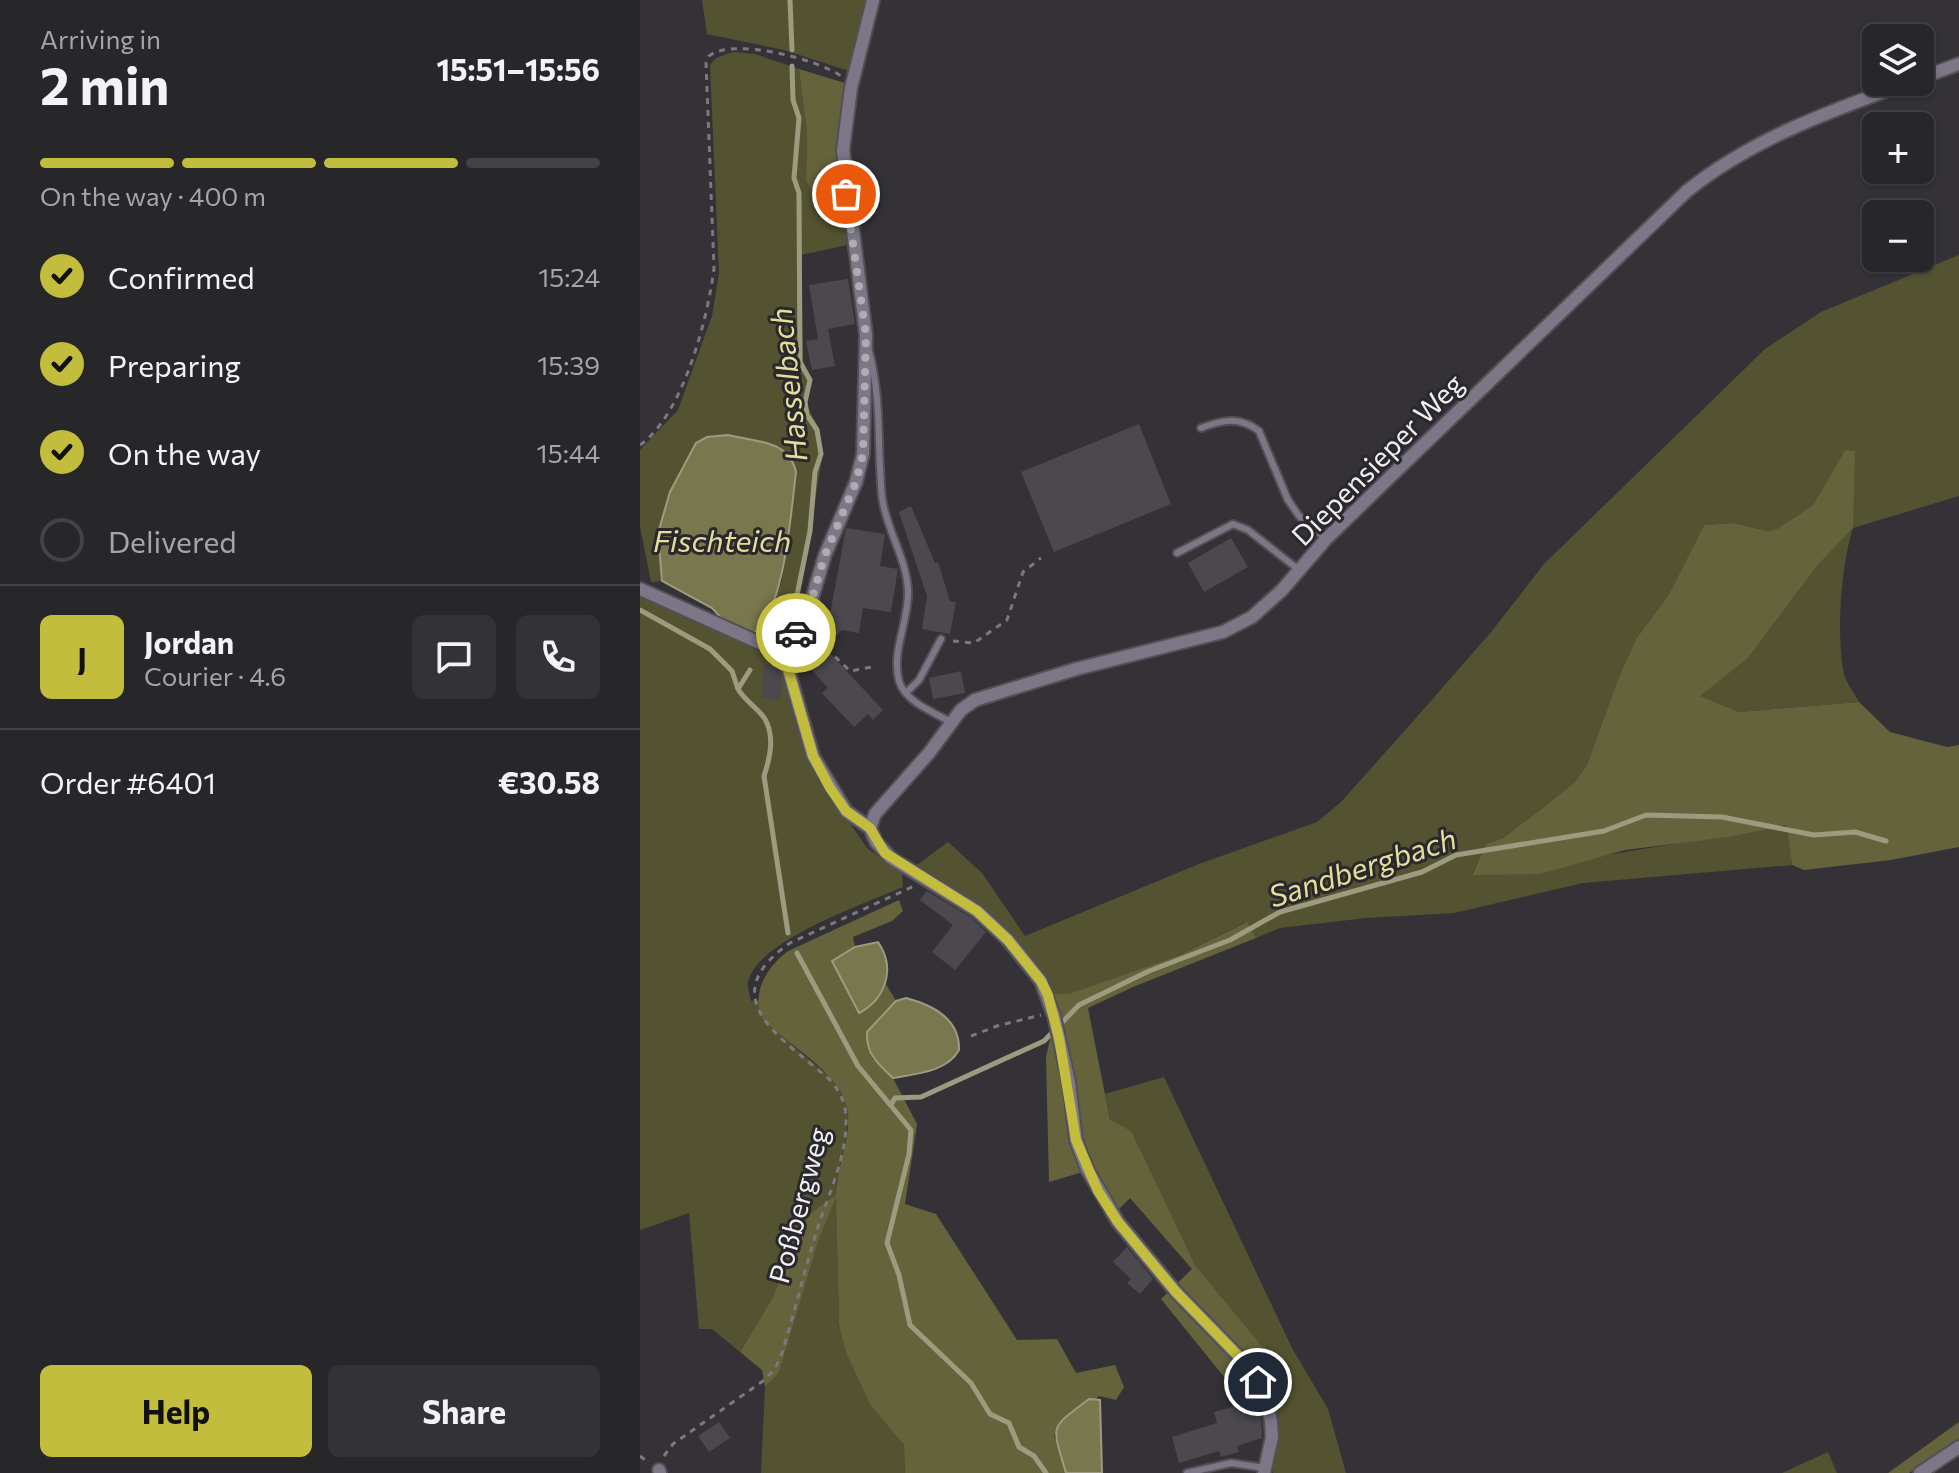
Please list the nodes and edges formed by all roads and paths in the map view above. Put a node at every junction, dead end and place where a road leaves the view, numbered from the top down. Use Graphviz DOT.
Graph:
graph roads {
  1 [pos="873,0"];
  2 [pos="1959,64"];
  3 [pos="1934,73"];
  4 [pos="851,88"];
  5 [pos="1874,96"];
  6 [pos="866,340"];
  7 [pos="1201,428"];
  8 [pos="640,445"];
  9 [pos="1326,539"];
  10 [pos="1177,553"];
  11 [pos="1041,558"];
  12 [pos="1299,570"];
  13 [pos="640,589"];
  14 [pos="941,639"];
  15 [pos="790,659"];
  16 [pos="872,667"];
  17 [pos="906,693"];
  18 [pos="951,722"];
  19 [pos="870,828"];
  20 [pos="923,880"];
  21 [pos="1053,1014"];
  22 [pos="971,1036"];
  23 [pos="1959,1447"];
  24 [pos="1265,1471"];
  25 [pos="659,1472"];
  26 [pos="1187,1473"];
  27 [pos="1920,1473"];
  1 -- 4 [label="street"];
  2 -- 3 [label="street"];
  4 -- 6 [label="street"];
  4 -- 8 [label="path"];
  5 -- 9 [label="street, Diepensieper Weg"];
  6 -- 15 [label="street"];
  6 -- 17 [label="lane"];
  7 -- 9 [label="lane"];
  9 -- 12 [label="street, Diepensieper Weg"];
  10 -- 12 [label="lane"];
  11 -- 14 [label="path"];
  12 -- 18 [label="street, Diepensieper Weg"];
  13 -- 15 [label="street"];
  14 -- 17 [label="lane"];
  15 -- 16 [label="path"];
  15 -- 19 [label="street"];
  17 -- 18 [label="lane"];
  18 -- 19 [label="street, Diepensieper Weg"];
  19 -- 20 [label="street"];
  20 -- 21 [label="street"];
  20 -- 25 [label="path, Poßbergweg"];
  21 -- 22 [label="path"];
  21 -- 24 [label="street"];
  23 -- 27 [label="street"];
  24 -- 26 [label="lane"];
}
